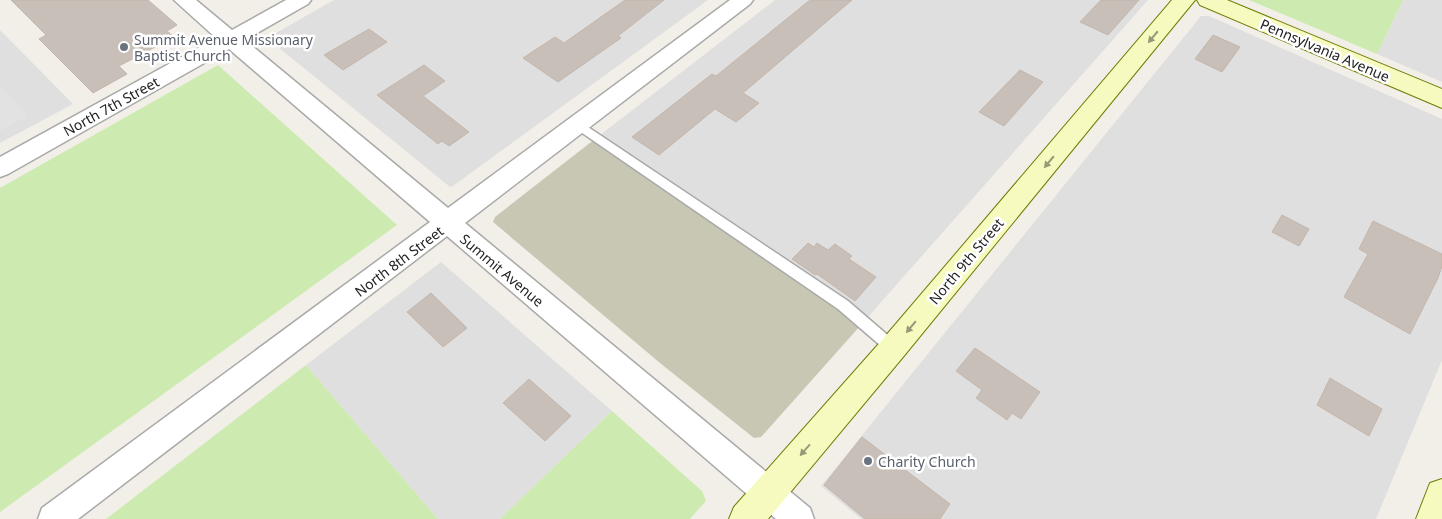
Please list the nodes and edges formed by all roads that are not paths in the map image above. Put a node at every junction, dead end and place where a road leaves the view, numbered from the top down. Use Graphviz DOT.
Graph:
graph roads {
  1 [pos="184,0"];
  2 [pos="300,0"];
  3 [pos="743,0"];
  4 [pos="1184,0"];
  5 [pos="1208,0"];
  6 [pos="230,39"];
  7 [pos="1442,99"];
  8 [pos="579,125"];
  9 [pos="0,168"];
  10 [pos="448,224"];
  11 [pos="893,348"];
  12 [pos="767,492"];
  13 [pos="1442,495"];
  14 [pos="53,519"];
  15 [pos="746,519"];
  16 [pos="799,519"];
  17 [pos="1433,519"];
  1 -- 6 [label="street, Summit Avenue"];
  2 -- 6 [label="street, North 7th Street"];
  3 -- 8 [label="street, North 8th Street"];
  4 -- 11 [label="main road, North 9th Street, one-way"];
  5 -- 7 [label="main road, Pennsylvania Avenue"];
  6 -- 9 [label="street, North 7th Street"];
  6 -- 10 [label="street, Summit Avenue"];
  8 -- 10 [label="street, North 8th Street"];
  8 -- 11 [label="lane"];
  10 -- 12 [label="street, Summit Avenue"];
  10 -- 14 [label="street, North 8th Street"];
  11 -- 12 [label="main road, North 9th Street, one-way"];
  12 -- 15 [label="main road, North 9th Street"];
  12 -- 16 [label="street, Summit Avenue"];
  13 -- 17 [label="main road"];
}
